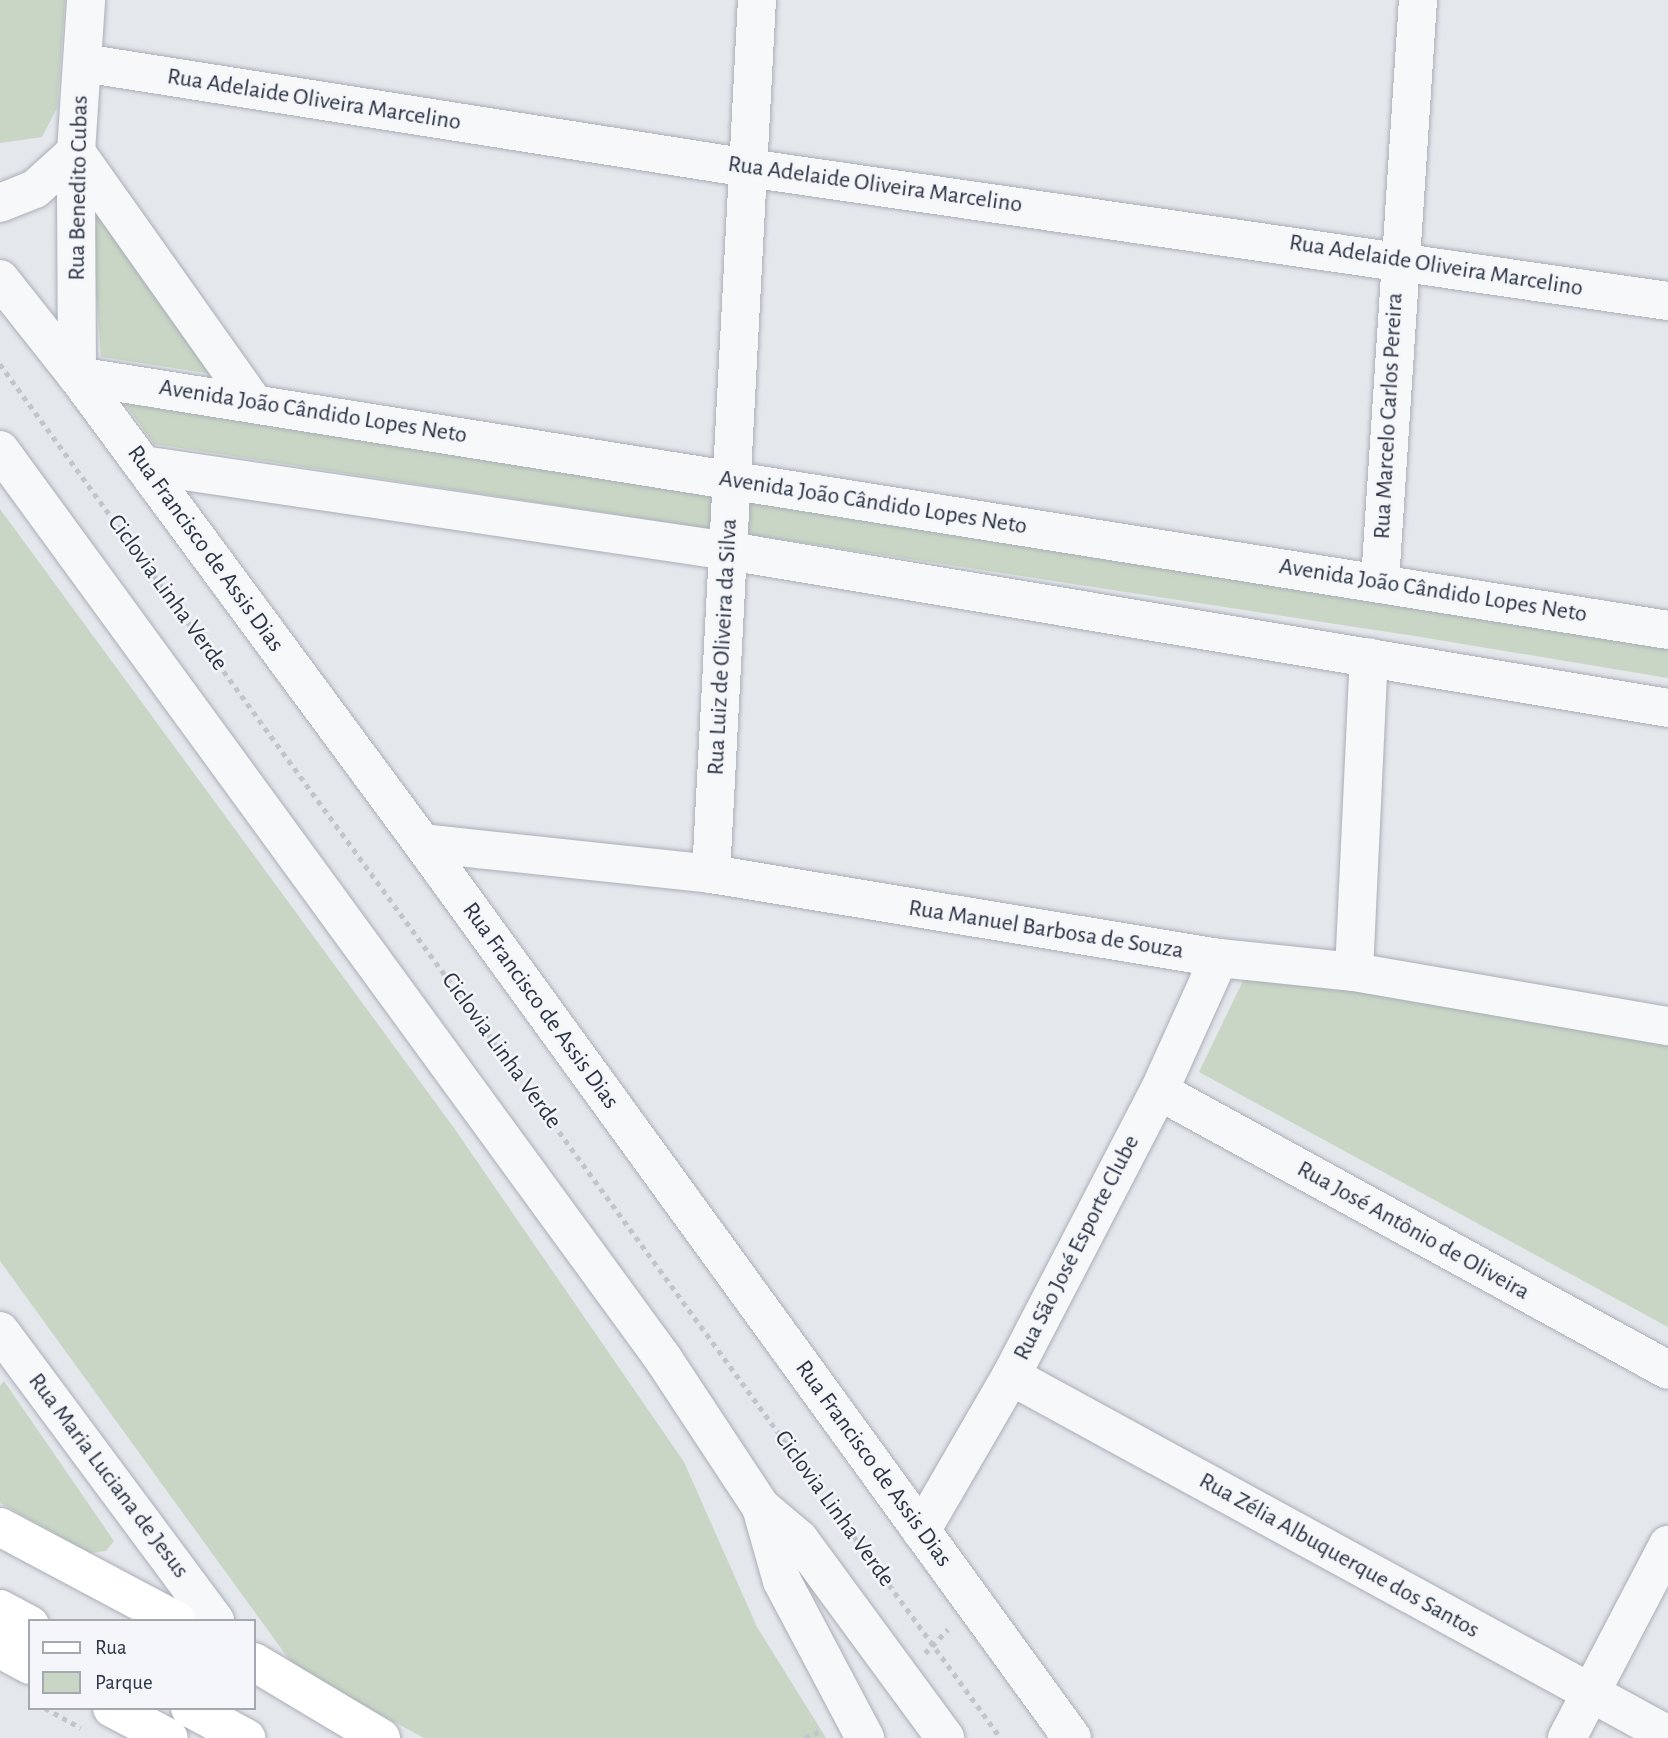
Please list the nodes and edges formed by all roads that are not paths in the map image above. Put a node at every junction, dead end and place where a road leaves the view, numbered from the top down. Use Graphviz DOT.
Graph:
graph roads {
  1 [pos="86,0"];
  2 [pos="757,0"];
  3 [pos="1418,0"];
  4 [pos="83,64"];
  5 [pos="76,152"];
  6 [pos="748,168"];
  7 [pos="0,203"];
  8 [pos="1398,259"];
  9 [pos="0,279"];
  10 [pos="1668,301"];
  11 [pos="77,376"];
  12 [pos="252,401"];
  13 [pos="0,450"];
  14 [pos="143,465"];
  15 [pos="729,481"];
  16 [pos="729,551"];
  17 [pos="1380,581"];
  18 [pos="1668,630"];
  19 [pos="1369,657"];
  20 [pos="1668,708"];
  21 [pos="422,843"];
  22 [pos="711,874"];
  23 [pos="1219,958"];
  24 [pos="1354,972"];
  25 [pos="1668,1026"];
  26 [pos="1159,1091"];
  27 [pos="0,1331"];
  28 [pos="1668,1370"];
  29 [pos="1011,1376"];
  30 [pos="761,1507"];
  31 [pos="0,1527"];
  32 [pos="921,1531"];
  33 [pos="1668,1545"];
  34 [pos="0,1609"];
  35 [pos="173,1619"];
  36 [pos="214,1619"];
  37 [pos="28,1624"];
  38 [pos="0,1649"];
  39 [pos="256,1663"];
  40 [pos="28,1664"];
  41 [pos="1591,1693"];
  42 [pos="194,1710"];
  43 [pos="101,1720"];
  44 [pos="1668,1735"];
  45 [pos="169,1738"];
  46 [pos="246,1738"];
  47 [pos="381,1738"];
  48 [pos="865,1738"];
  49 [pos="945,1738"];
  50 [pos="1072,1738"];
  51 [pos="1567,1738"];
  1 -- 4 [label="street, Rua Benedito Cubas"];
  2 -- 6 [label="street, Rua Luiz de Oliveira da Silva"];
  3 -- 8 [label="street, Rua Marcelo Carlos Pereira"];
  4 -- 5 [label="street, Rua Benedito Cubas"];
  4 -- 6 [label="street, Rua Adelaide Oliveira Marcelino"];
  5 -- 7 [label="street"];
  5 -- 11 [label="street, Rua Benedito Cubas"];
  5 -- 12 [label="street"];
  6 -- 8 [label="street, Rua Adelaide Oliveira Marcelino"];
  6 -- 15 [label="street, Rua Luiz de Oliveira da Silva"];
  8 -- 10 [label="street, Rua Adelaide Oliveira Marcelino"];
  8 -- 17 [label="street, Rua Marcelo Carlos Pereira"];
  9 -- 11 [label="street, Rua Francisco de Assis Dias"];
  11 -- 12 [label="street, Avenida João Cândido Lopes Neto"];
  11 -- 14 [label="street, Rua Francisco de Assis Dias"];
  12 -- 15 [label="street, Avenida João Cândido Lopes Neto"];
  13 -- 30 [label="street"];
  14 -- 16 [label="street"];
  14 -- 21 [label="street, Rua Francisco de Assis Dias"];
  15 -- 16 [label="street, Rua Luiz de Oliveira da Silva"];
  15 -- 17 [label="street, Avenida João Cândido Lopes Neto"];
  16 -- 19 [label="street"];
  16 -- 22 [label="street, Rua Luiz de Oliveira da Silva"];
  17 -- 18 [label="street, Avenida João Cândido Lopes Neto"];
  19 -- 20 [label="street"];
  19 -- 24 [label="street"];
  21 -- 22 [label="street, Rua Manuel Barbosa de Souza"];
  21 -- 32 [label="street, Rua Francisco de Assis Dias"];
  22 -- 23 [label="street, Rua Manuel Barbosa de Souza"];
  23 -- 24 [label="street, Rua Manuel Barbosa de Souza"];
  23 -- 26 [label="street, Rua São José Esporte Clube"];
  24 -- 25 [label="street, Rua Manuel Barbosa de Souza"];
  26 -- 28 [label="street, Rua José Antônio de Oliveira"];
  26 -- 29 [label="street, Rua São José Esporte Clube"];
  27 -- 36 [label="street, Rua Maria Luciana de Jesus"];
  29 -- 32 [label="street, Rua São José Esporte Clube"];
  29 -- 41 [label="street, Rua Zélia Albuquerque dos Santos"];
  30 -- 48 [label="street"];
  30 -- 49 [label="street"];
  31 -- 35 [label="main road"];
  32 -- 50 [label="street, Rua Francisco de Assis Dias"];
  33 -- 41 [label="street"];
  34 -- 37 [label="main road"];
  38 -- 40 [label="main road"];
  39 -- 47 [label="main road"];
  41 -- 44 [label="street, Rua Zélia Albuquerque dos Santos"];
  41 -- 51 [label="street"];
  42 -- 46 [label="main road"];
  43 -- 45 [label="main road"];
}
